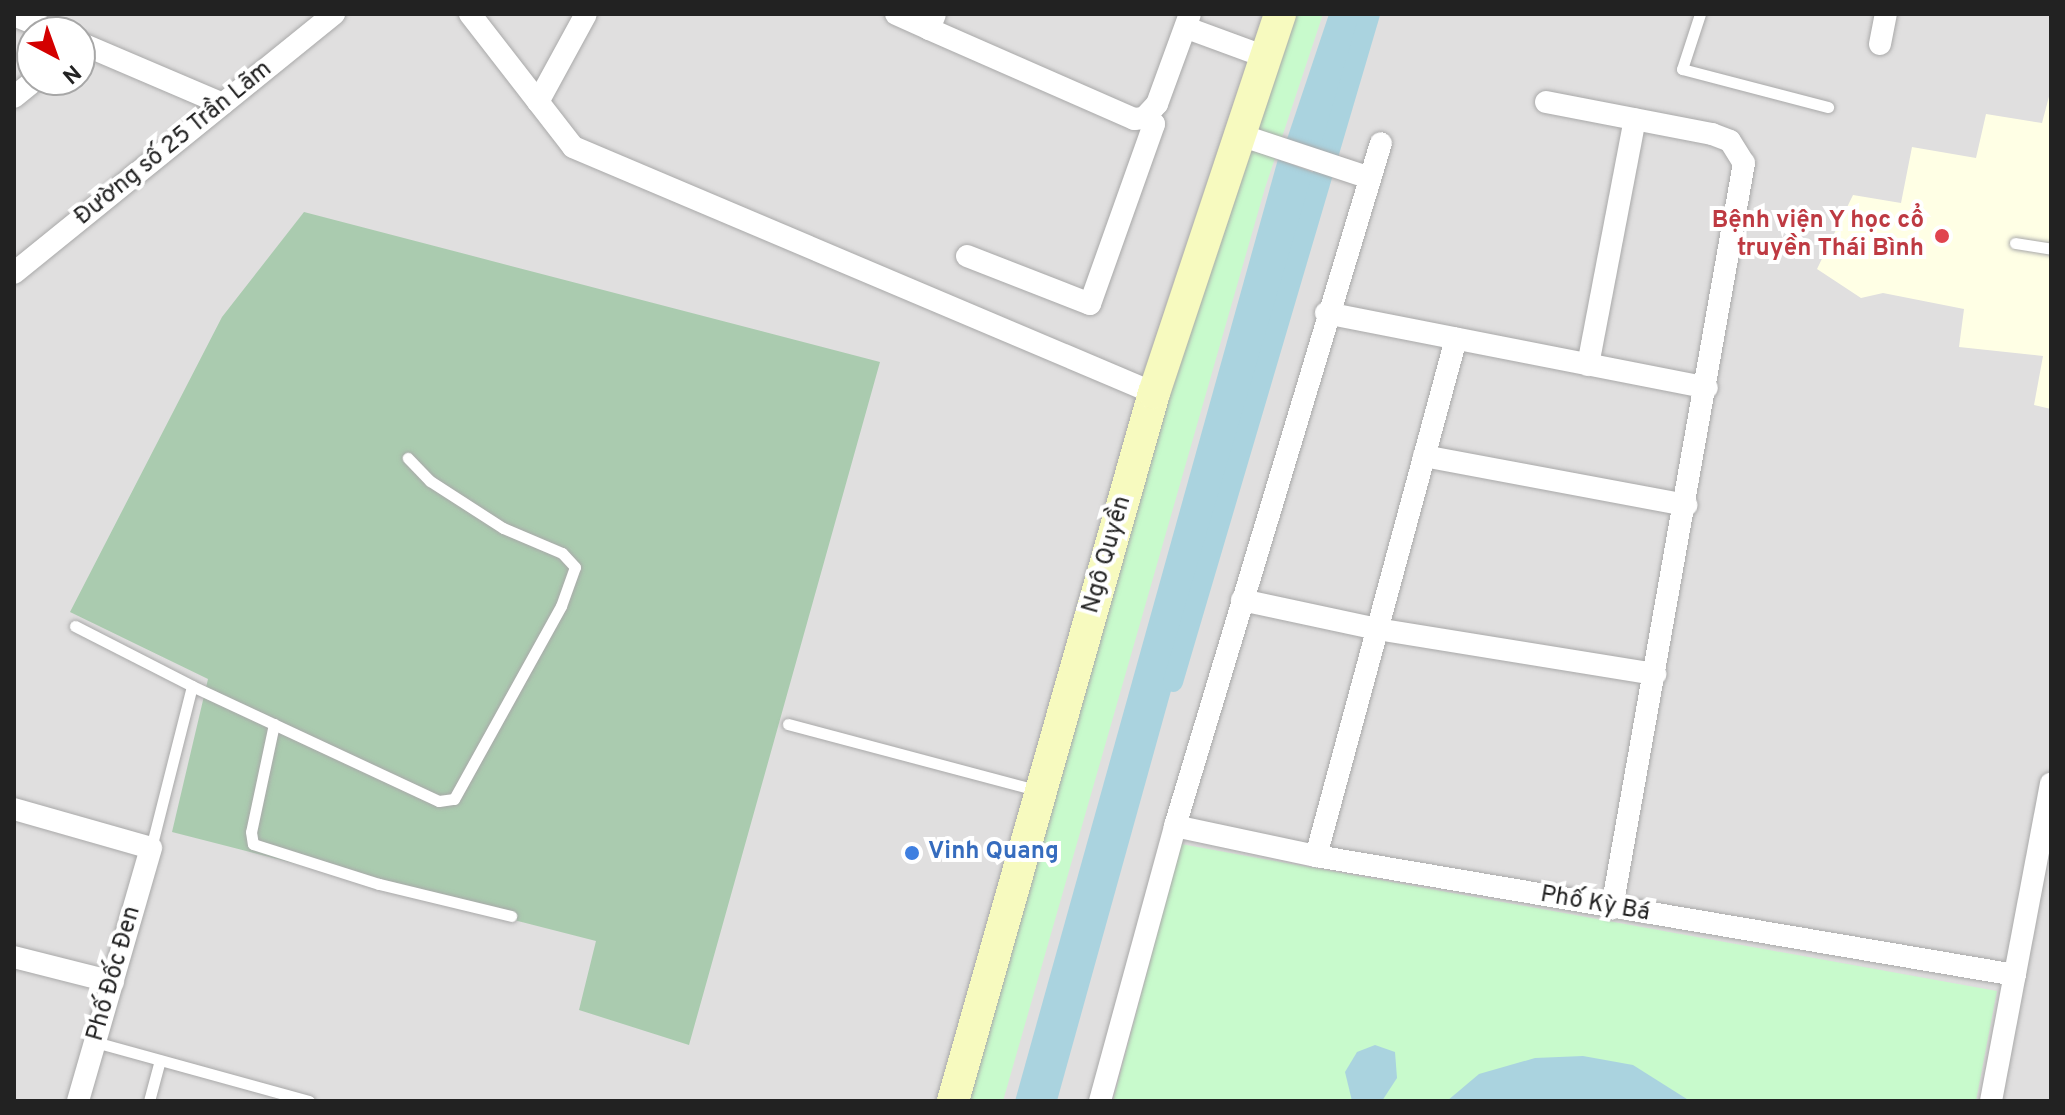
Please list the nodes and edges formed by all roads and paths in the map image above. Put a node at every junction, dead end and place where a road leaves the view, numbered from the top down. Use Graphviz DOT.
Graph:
graph roads {
  1 [pos="334,14"];
  2 [pos="470,14"];
  3 [pos="586,14"];
  4 [pos="896,14"];
  5 [pos="1280,14"];
  6 [pos="1700,14"];
  7 [pos="1886,14"];
  8 [pos="1189,21"];
  9 [pos="932,22"];
  10 [pos="1880,44"];
  11 [pos="96,50"];
  12 [pos="1266,57"];
  13 [pos="538,102"];
  14 [pos="1546,102"];
  15 [pos="223,104"];
  16 [pos="1828,107"];
  17 [pos="1144,118"];
  18 [pos="1635,119"];
  19 [pos="1240,135"];
  20 [pos="1381,143"];
  21 [pos="1370,178"];
  22 [pos="2015,243"];
  23 [pos="2051,249"];
  24 [pos="967,256"];
  25 [pos="14,273"];
  26 [pos="1326,313"];
  27 [pos="1456,339"];
  28 [pos="1588,365"];
  29 [pos="1707,388"];
  30 [pos="1154,393"];
  31 [pos="1424,456"];
  32 [pos="408,458"];
  33 [pos="1686,505"];
  34 [pos="1242,600"];
  35 [pos="75,626"];
  36 [pos="1377,629"];
  37 [pos="1655,674"];
  38 [pos="192,686"];
  39 [pos="274,724"];
  40 [pos="788,724"];
  41 [pos="2051,784"];
  42 [pos="1040,791"];
  43 [pos="14,809"];
  44 [pos="1175,826"];
  45 [pos="151,848"];
  46 [pos="1316,856"];
  47 [pos="2044,859"];
  48 [pos="1612,908"];
  49 [pos="511,916"];
  50 [pos="14,957"];
  51 [pos="2015,975"];
  52 [pos="113,982"];
  53 [pos="95,1042"];
  54 [pos="160,1060"];
  55 [pos="78,1101"];
  56 [pos="149,1101"];
  57 [pos="309,1101"];
  58 [pos="953,1101"];
  59 [pos="1100,1101"];
  60 [pos="1991,1101"];
  1 -- 15 [label="street, Đường số 25 Trần Lãm"];
  2 -- 13 [label="street"];
  3 -- 13 [label="street"];
  4 -- 9 [label="street"];
  5 -- 12 [label="street, Ngô Quyền"];
  6 -- 16 [label="lane"];
  7 -- 10 [label="street"];
  8 -- 12 [label="street"];
  8 -- 17 [label="street"];
  9 -- 17 [label="street"];
  11 -- 15 [label="street"];
  12 -- 19 [label="street, Ngô Quyền"];
  13 -- 30 [label="street"];
  14 -- 18 [label="street"];
  15 -- 25 [label="street, Đường số 25 Trần Lãm"];
  17 -- 24 [label="street"];
  18 -- 28 [label="street"];
  18 -- 29 [label="street"];
  19 -- 21 [label="street"];
  19 -- 30 [label="street, Ngô Quyền"];
  20 -- 21 [label="street"];
  21 -- 26 [label="street"];
  22 -- 23 [label="lane"];
  26 -- 27 [label="street"];
  26 -- 34 [label="street"];
  27 -- 28 [label="street"];
  27 -- 31 [label="street"];
  28 -- 29 [label="street"];
  29 -- 33 [label="street"];
  30 -- 42 [label="street, Ngô Quyền"];
  31 -- 33 [label="street"];
  31 -- 36 [label="street"];
  32 -- 39 [label="lane"];
  33 -- 37 [label="street"];
  34 -- 36 [label="street"];
  34 -- 44 [label="street"];
  35 -- 38 [label="lane"];
  36 -- 37 [label="street"];
  36 -- 46 [label="street"];
  37 -- 48 [label="street"];
  38 -- 39 [label="lane"];
  38 -- 45 [label="lane"];
  39 -- 49 [label="lane"];
  40 -- 42 [label="lane"];
  41 -- 47 [label="street"];
  42 -- 58 [label="street, Ngô Quyền"];
  43 -- 45 [label="street"];
  44 -- 46 [label="street, Phố Kỳ Bá"];
  44 -- 59 [label="street"];
  45 -- 52 [label="street, Phố Đốc Đen"];
  46 -- 48 [label="street, Phố Kỳ Bá"];
  47 -- 51 [label="street"];
  48 -- 51 [label="street, Phố Kỳ Bá"];
  50 -- 52 [label="street"];
  51 -- 60 [label="street"];
  52 -- 53 [label="street, Phố Đốc Đen"];
  53 -- 54 [label="lane"];
  53 -- 55 [label="street, Phố Đốc Đen"];
  54 -- 56 [label="lane"];
  54 -- 57 [label="lane"];
}
